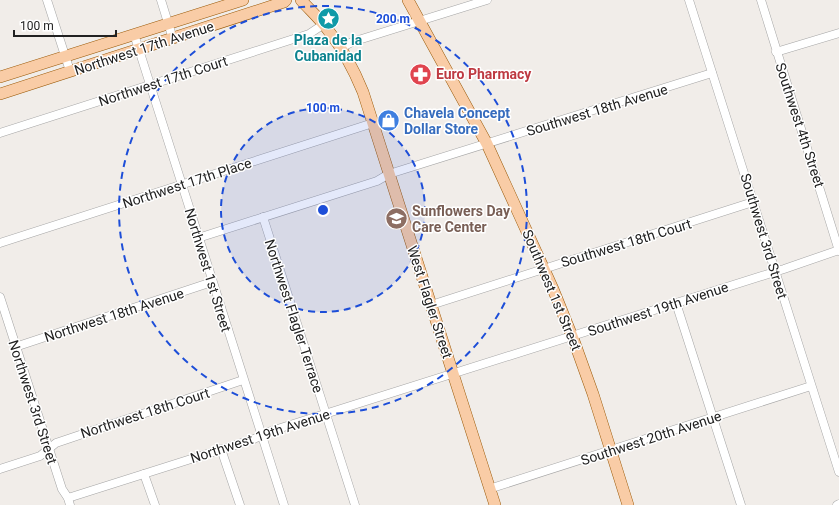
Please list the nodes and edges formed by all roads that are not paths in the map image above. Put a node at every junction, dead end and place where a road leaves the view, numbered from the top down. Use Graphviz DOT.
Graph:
graph roads {
  1 [pos="47,0"];
  2 [pos="161,0"];
  3 [pos="243,0"];
  4 [pos="286,0"];
  5 [pos="301,0"];
  6 [pos="408,0"];
  7 [pos="487,0"];
  8 [pos="689,0"];
  9 [pos="760,0"];
  10 [pos="420,21"];
  11 [pos="168,24"];
  12 [pos="324,24"];
  13 [pos="839,33"];
  14 [pos="134,34"];
  15 [pos="173,39"];
  16 [pos="341,48"];
  17 [pos="139,50"];
  18 [pos="776,52"];
  19 [pos="65,57"];
  20 [pos="70,71"];
  21 [pos="712,73"];
  22 [pos="0,77"];
  23 [pos="150,85"];
  24 [pos="0,94"];
  25 [pos="373,124"];
  26 [pos="0,133"];
  27 [pos="487,144"];
  28 [pos="389,174"];
  29 [pos="182,184"];
  30 [pos="753,202"];
  31 [pos="263,218"];
  32 [pos="198,238"];
  33 [pos="0,243"];
  34 [pos="839,250"];
  35 [pos="544,268"];
  36 [pos="775,272"];
  37 [pos="212,282"];
  38 [pos="0,297"];
  39 [pos="676,303"];
  40 [pos="431,305"];
  41 [pos="572,337"];
  42 [pos="16,347"];
  43 [pos="452,374"];
  44 [pos="243,380"];
  45 [pos="811,386"];
  46 [pos="326,414"];
  47 [pos="713,418"];
  48 [pos="261,435"];
  49 [pos="48,448"];
  50 [pos="221,449"];
  51 [pos="611,450"];
  52 [pos="0,469"];
  53 [pos="839,472"];
  54 [pos="144,474"];
  55 [pos="489,489"];
  56 [pos="69,502"];
  57 [pos="154,505"];
  58 [pos="240,505"];
  59 [pos="284,505"];
  60 [pos="355,505"];
  61 [pos="495,505"];
  62 [pos="628,505"];
  63 [pos="741,505"];
  1 -- 19 [label="street"];
  2 -- 11 [label="street"];
  3 -- 11 [label="main road, Northwest 17th Avenue"];
  4 -- 15 [label="main road, Northwest 17th Avenue"];
  5 -- 12 [label="main road, West Flagler Street"];
  6 -- 10 [label="main road, Southwest 1st Street"];
  7 -- 10 [label="street"];
  8 -- 21 [label="street, Southwest 3rd Street"];
  9 -- 18 [label="street, Southwest 4th Street"];
  10 -- 16 [label="street"];
  10 -- 27 [label="main road, Southwest 1st Street"];
  11 -- 14 [label="main road, Northwest 17th Avenue"];
  11 -- 15 [label="street"];
  12 -- 16 [label="main road, West Flagler Street"];
  12 -- 23 [label="street, Northwest 17th Court"];
  13 -- 18 [label="street"];
  14 -- 17 [label="street, Northwest 1st Street"];
  14 -- 19 [label="main road, Northwest 17th Avenue"];
  15 -- 17 [label="main road, Northwest 17th Avenue"];
  16 -- 25 [label="main road, West Flagler Street"];
  17 -- 20 [label="main road, Northwest 17th Avenue"];
  17 -- 23 [label="street, Northwest 1st Street"];
  18 -- 34 [label="street, Southwest 4th Street"];
  19 -- 20 [label="street"];
  19 -- 22 [label="main road, Northwest 17th Avenue"];
  20 -- 24 [label="main road, Northwest 17th Avenue"];
  21 -- 27 [label="street, Southwest 18th Avenue"];
  21 -- 30 [label="street, Southwest 3rd Street"];
  23 -- 26 [label="street, Northwest 17th Court"];
  23 -- 29 [label="street, Northwest 1st Street"];
  25 -- 28 [label="main road, West Flagler Street"];
  25 -- 29 [label="street, Northwest 17th Place"];
  27 -- 28 [label="street, Southwest 18th Avenue"];
  27 -- 35 [label="main road, Southwest 1st Street"];
  28 -- 31 [label="street"];
  28 -- 40 [label="main road, West Flagler Street"];
  29 -- 32 [label="street, Northwest 1st Street"];
  29 -- 33 [label="street, Northwest 17th Place"];
  30 -- 35 [label="street, Southwest 18th Court"];
  30 -- 36 [label="street, Southwest 3rd Street"];
  31 -- 32 [label="street"];
  31 -- 46 [label="street, Northwest Flagler Terrace"];
  32 -- 37 [label="street, Northwest 1st Street"];
  34 -- 36 [label="street, Southwest 19th Avenue"];
  35 -- 40 [label="street, Southwest 18th Court"];
  35 -- 41 [label="main road, Southwest 1st Street"];
  36 -- 39 [label="street, Southwest 19th Avenue"];
  36 -- 45 [label="street, Southwest 3rd Street"];
  37 -- 42 [label="street, Northwest 18th Avenue"];
  37 -- 44 [label="street, Northwest 1st Street"];
  38 -- 42 [label="street, Northwest 3rd Street"];
  39 -- 41 [label="street, Southwest 19th Avenue"];
  39 -- 47 [label="street"];
  40 -- 43 [label="main road, West Flagler Street"];
  41 -- 43 [label="street, Southwest 19th Avenue"];
  41 -- 51 [label="main road, Southwest 1st Street"];
  42 -- 49 [label="street, Northwest 3rd Street"];
  43 -- 46 [label="street, Northwest 19th Avenue"];
  43 -- 55 [label="main road, West Flagler Street"];
  44 -- 48 [label="street, Northwest 1st Street"];
  44 -- 49 [label="street, Northwest 18th Court"];
  45 -- 47 [label="street, Southwest 20th Avenue"];
  45 -- 53 [label="street, Southwest 3rd Street"];
  46 -- 48 [label="street, Northwest 19th Avenue"];
  46 -- 60 [label="street, Northwest Flagler Terrace"];
  47 -- 51 [label="street, Southwest 20th Avenue"];
  47 -- 63 [label="street"];
  48 -- 50 [label="street, Northwest 19th Avenue"];
  48 -- 59 [label="street, Northwest 1st Street"];
  49 -- 52 [label="street"];
  49 -- 56 [label="street, Northwest 3rd Street"];
  50 -- 54 [label="street, Northwest 19th Avenue"];
  50 -- 58 [label="street"];
  51 -- 55 [label="street, Southwest 20th Avenue"];
  51 -- 62 [label="main road, Southwest 1st Street"];
  54 -- 56 [label="street, Northwest 19th Avenue"];
  54 -- 57 [label="street"];
  55 -- 61 [label="main road, West Flagler Street"];
}
